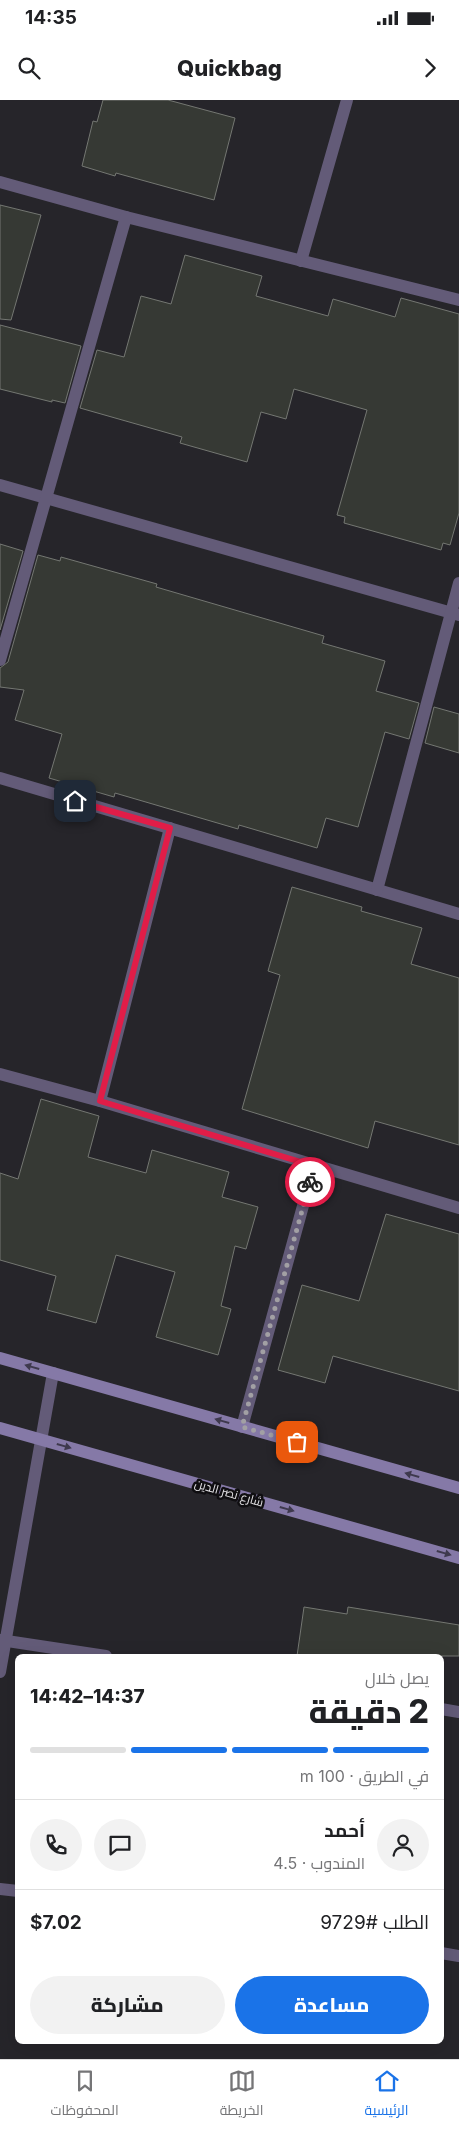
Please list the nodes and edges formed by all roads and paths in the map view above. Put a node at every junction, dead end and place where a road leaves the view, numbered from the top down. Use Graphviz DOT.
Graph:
graph roads {
  1 [pos="347,100"];
  2 [pos="0,182"];
  3 [pos="126,217"];
  4 [pos="301,261"];
  5 [pos="459,300"];
  6 [pos="0,485"];
  7 [pos="47,498"];
  8 [pos="459,584"];
  9 [pos="455,614"];
  10 [pos="0,660"];
  11 [pos="0,778"];
  12 [pos="170,828"];
  13 [pos="377,890"];
  14 [pos="459,914"];
  15 [pos="0,1074"];
  16 [pos="100,1101"];
  17 [pos="314,1166"];
  18 [pos="459,1208"];
  19 [pos="0,1358"];
  20 [pos="53,1373"];
  21 [pos="242,1427"];
  22 [pos="0,1428"];
  23 [pos="41,1439"];
  24 [pos="459,1488"];
  25 [pos="459,1558"];
  26 [pos="3,1640"];
  27 [pos="93,1654"];
  28 [pos="0,1672"];
  29 [pos="444,1710"];
  30 [pos="459,1712"];
  31 [pos="0,1889"];
  32 [pos="15,1891"];
  33 [pos="444,1954"];
  34 [pos="459,1956"];
  1 -- 4 [label="street"];
  2 -- 3 [label="street"];
  3 -- 4 [label="street"];
  3 -- 7 [label="street"];
  4 -- 5 [label="street"];
  6 -- 7 [label="street"];
  7 -- 9 [label="street"];
  7 -- 10 [label="street"];
  8 -- 9 [label="street"];
  9 -- 13 [label="street"];
  11 -- 12 [label="street"];
  12 -- 13 [label="street"];
  12 -- 16 [label="street"];
  13 -- 14 [label="street"];
  15 -- 16 [label="street"];
  16 -- 17 [label="street"];
  17 -- 18 [label="street"];
  17 -- 21 [label="street"];
  20 -- 19 [label="street, one-way"];
  21 -- 20 [label="street, one-way"];
  20 -- 23 [label="street"];
  24 -- 21 [label="street, one-way"];
  22 -- 23 [label="street, شارع نصر الدين"];
  23 -- 25 [label="street, شارع نصر الدين, one-way"];
  23 -- 26 [label="street"];
  26 -- 27 [label="street"];
  26 -- 28 [label="street"];
  29 -- 30 [label="street"];
  31 -- 32 [label="street"];
  33 -- 34 [label="street"];
}
